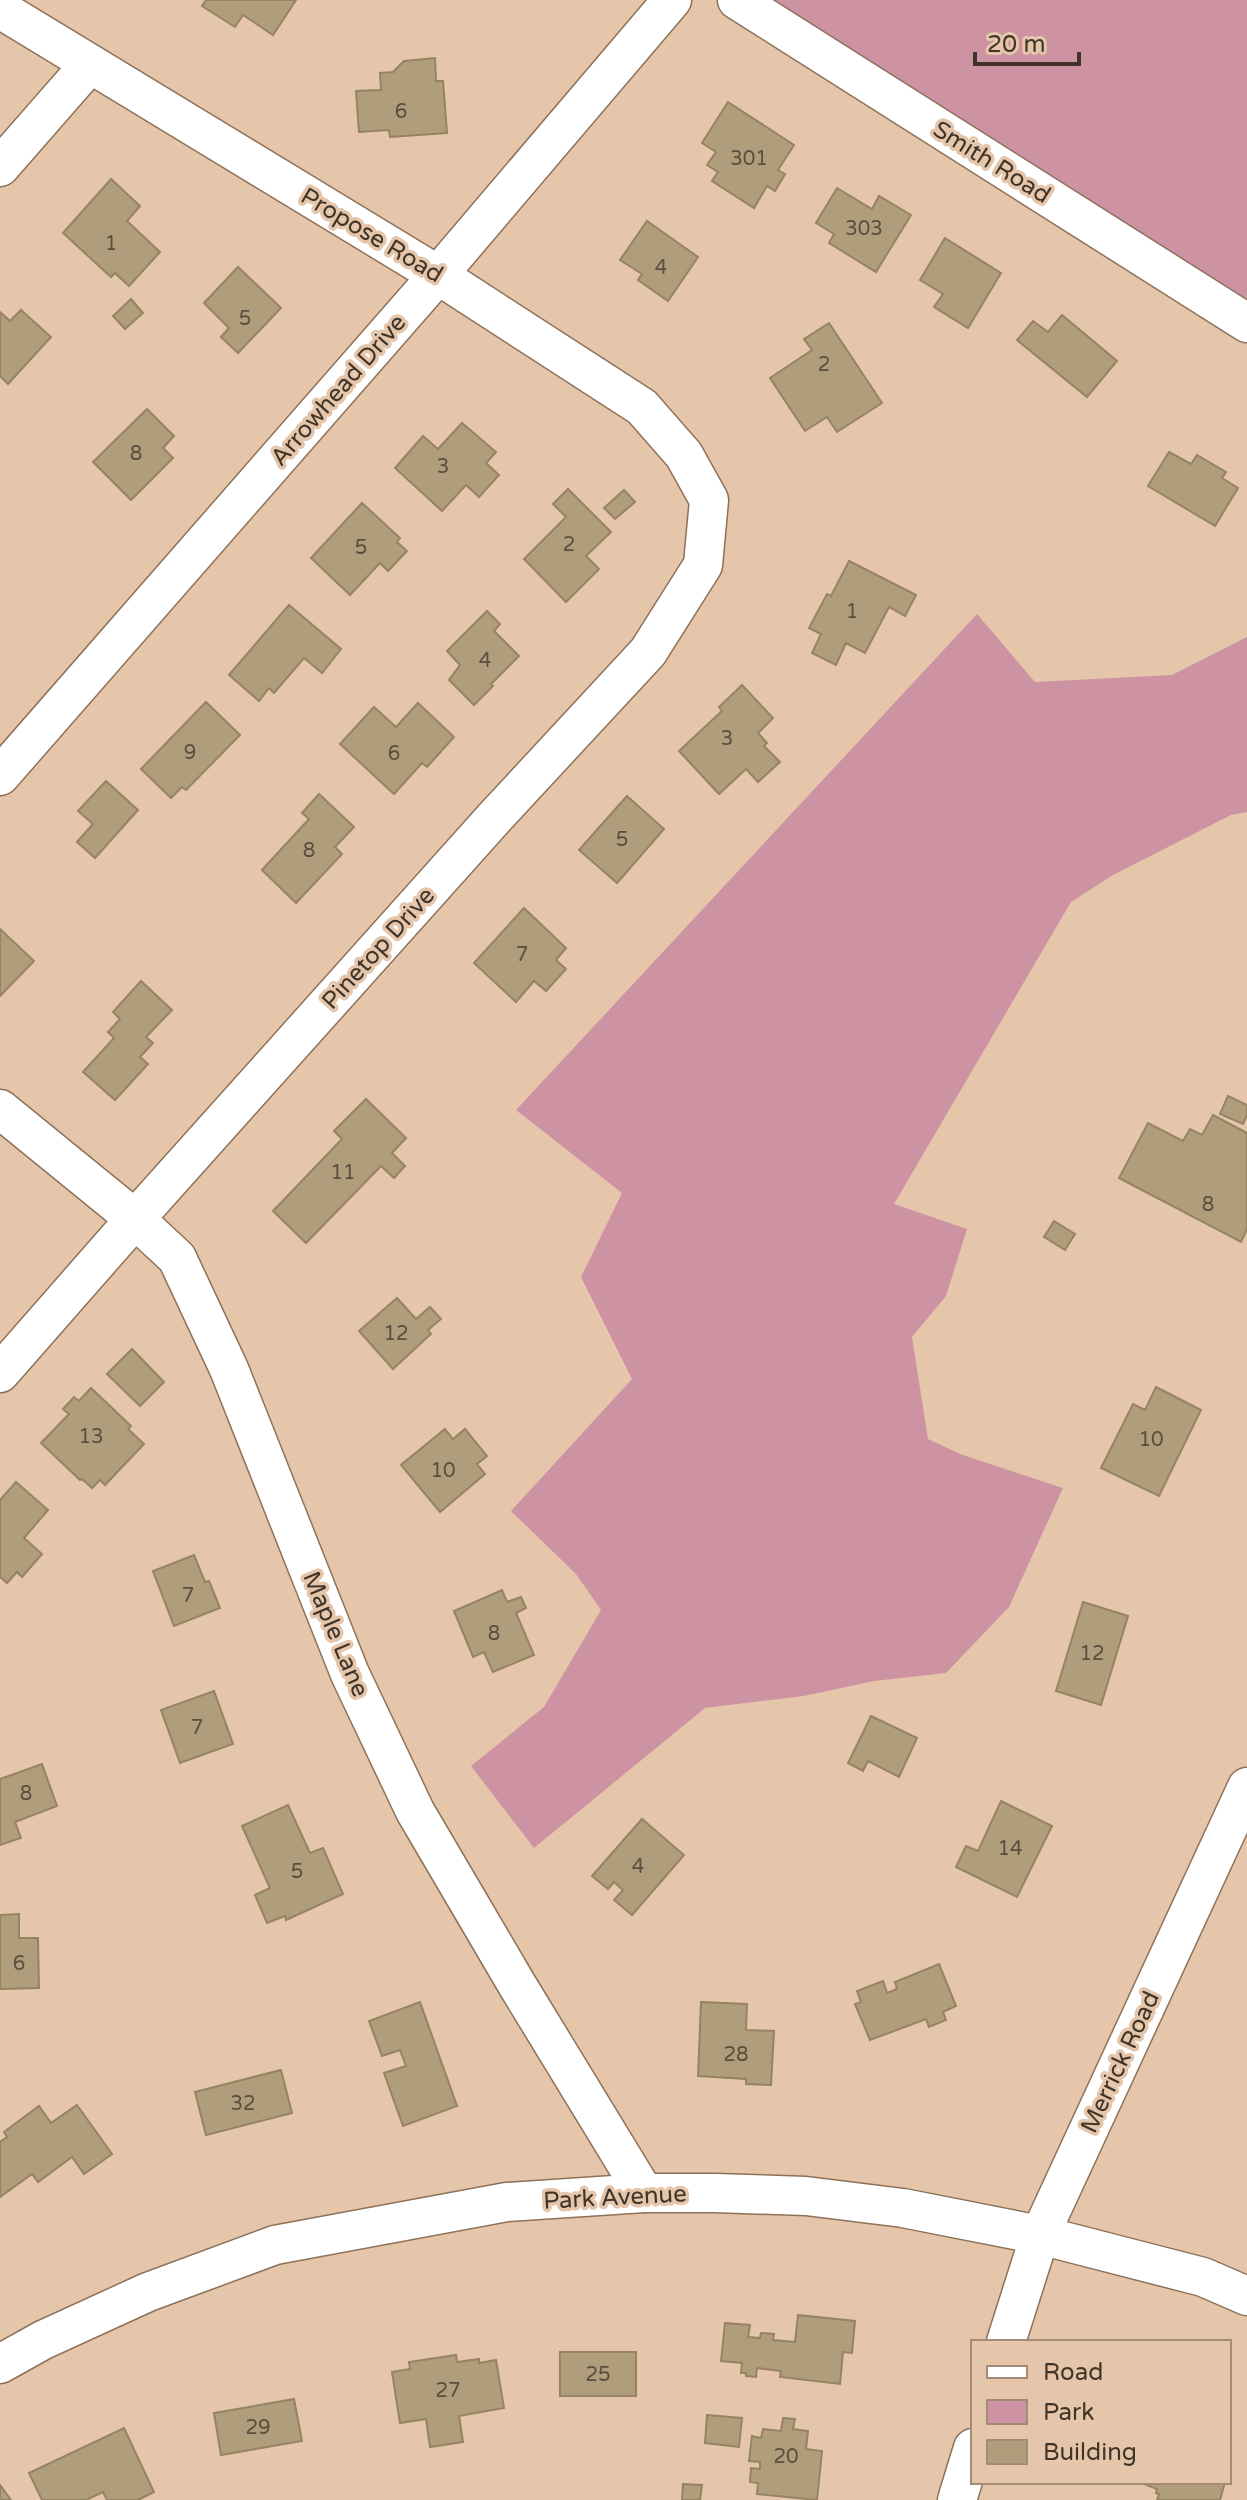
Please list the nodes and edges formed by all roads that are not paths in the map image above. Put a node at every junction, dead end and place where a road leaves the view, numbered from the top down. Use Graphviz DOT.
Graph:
graph roads {
  1 [pos="672,0"];
  2 [pos="737,0"];
  3 [pos="0,9"];
  4 [pos="90,64"];
  5 [pos="0,167"];
  6 [pos="438,275"];
  7 [pos="1247,323"];
  8 [pos="709,500"];
  9 [pos="0,776"];
  10 [pos="0,1109"];
  11 [pos="135,1219"];
  12 [pos="0,1373"];
  13 [pos="1247,1787"];
  14 [pos="644,2193"];
  15 [pos="1040,2235"];
  16 [pos="1247,2296"];
  17 [pos="1007,2340"];
  18 [pos="0,2364"];
  19 [pos="971,2454"];
  20 [pos="957,2500"];
  1 -- 6 [label="street, Arrowhead Drive"];
  2 -- 7 [label="street, Smith Road"];
  3 -- 4 [label="street, Propose Road"];
  4 -- 5 [label="street"];
  4 -- 6 [label="street, Propose Road"];
  6 -- 8 [label="street, Propose Road"];
  6 -- 9 [label="street, Arrowhead Drive"];
  8 -- 11 [label="street, Pinetop Drive"];
  10 -- 11 [label="street, Maple Lane"];
  11 -- 12 [label="street, Pinetop Drive"];
  11 -- 14 [label="street, Maple Lane"];
  13 -- 15 [label="street, Merrick Road"];
  14 -- 15 [label="street, Park Avenue"];
  14 -- 18 [label="street, Park Avenue"];
  15 -- 16 [label="street, Park Avenue"];
  15 -- 17 [label="street, Merrick Road"];
  19 -- 20 [label="street"];
}
